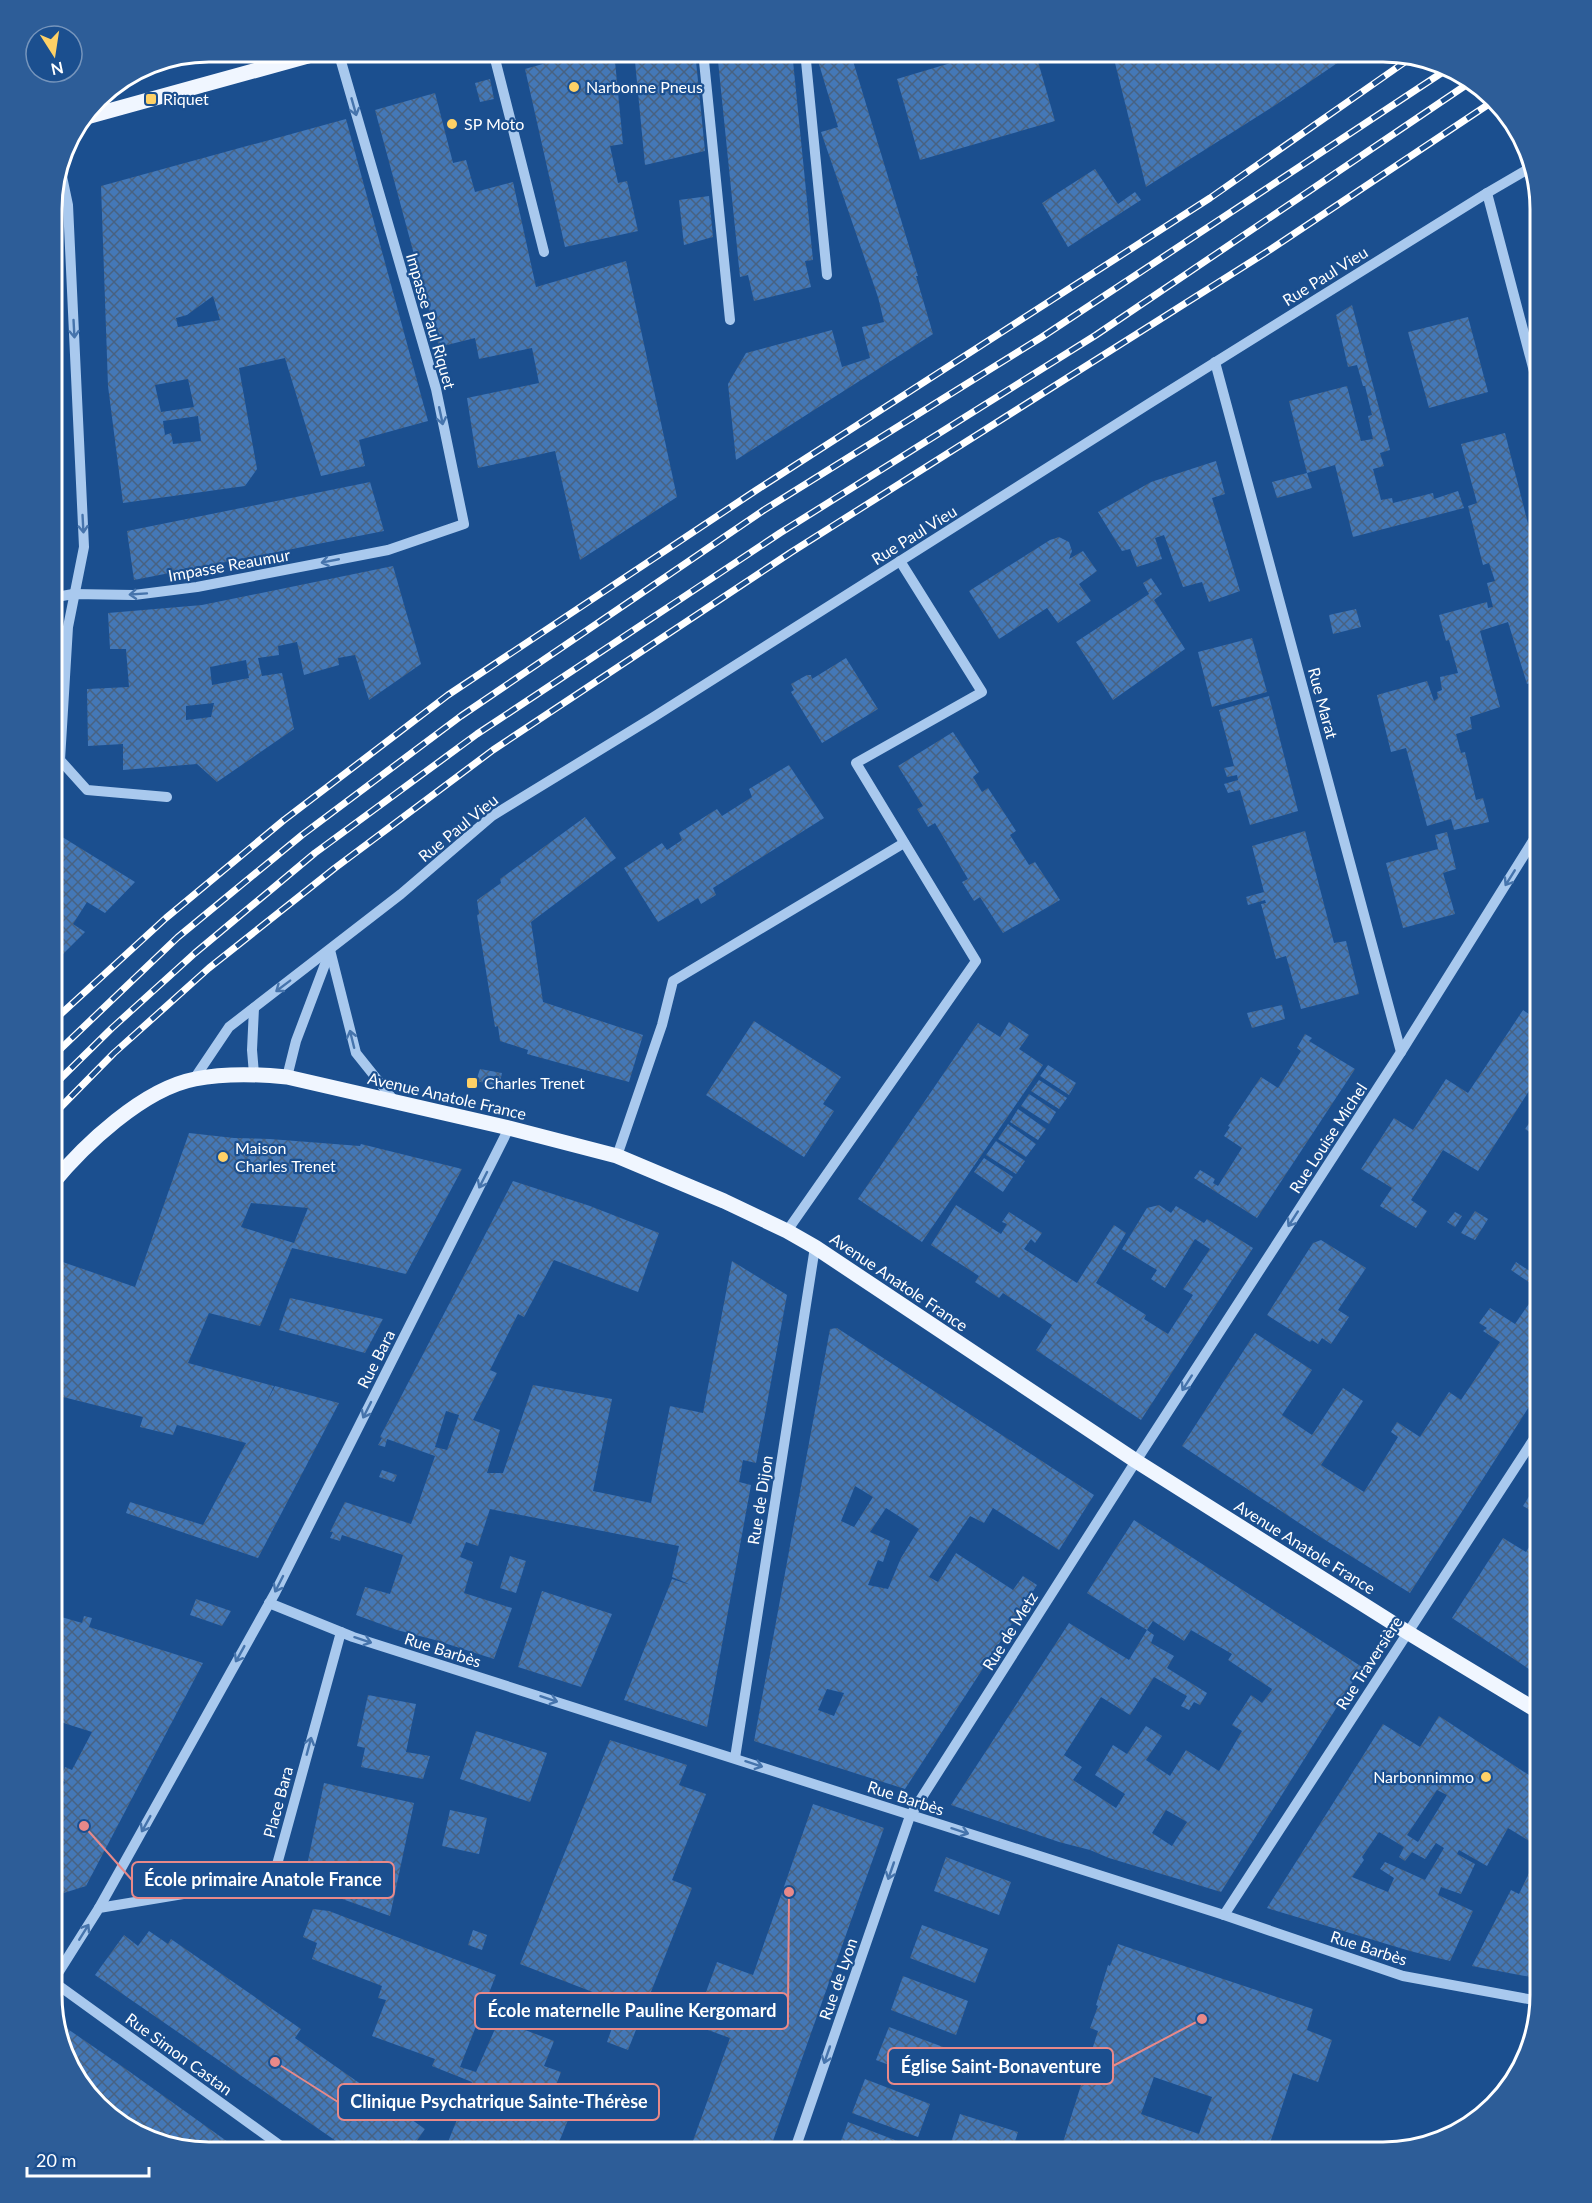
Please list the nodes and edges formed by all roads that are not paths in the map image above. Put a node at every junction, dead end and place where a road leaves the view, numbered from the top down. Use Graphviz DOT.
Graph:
graph roads {
  1 [pos="286,62"];
  2 [pos="341,62"];
  3 [pos="497,62"];
  4 [pos="705,62"];
  5 [pos="806,62"];
  6 [pos="96,114"];
  7 [pos="1525,171"];
  8 [pos="64,184"];
  9 [pos="1487,193"];
  10 [pos="544,252"];
  11 [pos="827,275"];
  12 [pos="730,320"];
  13 [pos="1530,356"];
  14 [pos="1215,362"];
  15 [pos="388,550"];
  16 [pos="900,561"];
  17 [pos="74,594"];
  18 [pos="62,596"];
  19 [pos="62,692"];
  20 [pos="62,764"];
  21 [pos="167,797"];
  22 [pos="904,843"];
  23 [pos="1530,846"];
  24 [pos="330,950"];
  25 [pos="254,1008"];
  26 [pos="1401,1052"];
  27 [pos="254,1074"];
  28 [pos="287,1077"];
  29 [pos="194,1079"];
  30 [pos="396,1103"];
  31 [pos="509,1128"];
  32 [pos="617,1156"];
  33 [pos="62,1173"];
  34 [pos="787,1231"];
  35 [pos="815,1247"];
  36 [pos="1530,1445"];
  37 [pos="1136,1461"];
  38 [pos="269,1603"];
  39 [pos="341,1632"];
  40 [pos="1407,1632"];
  41 [pos="1530,1706"];
  42 [pos="735,1758"];
  43 [pos="910,1816"];
  44 [pos="99,1908"];
  45 [pos="1224,1915"];
  46 [pos="62,1965"];
  47 [pos="62,1988"];
  48 [pos="1530,1999"];
  49 [pos="274,2141"];
  50 [pos="798,2142"];
  1 -- 6 [label="main road"];
  2 -- 15 [label="street, Impasse Paul Riquet, one-way"];
  3 -- 10 [label="street"];
  4 -- 12 [label="street"];
  5 -- 11 [label="street"];
  7 -- 9 [label="street, Rue Paul Vieu"];
  8 -- 17 [label="street, one-way"];
  9 -- 13 [label="street"];
  9 -- 14 [label="street, Rue Paul Vieu"];
  14 -- 16 [label="street, Rue Paul Vieu"];
  14 -- 26 [label="street, Rue Marat"];
  15 -- 17 [label="street, Impasse Reaumur, one-way"];
  16 -- 22 [label="street"];
  16 -- 24 [label="street, Rue Paul Vieu"];
  17 -- 18 [label="street, Impasse Reaumur"];
  17 -- 19 [label="street"];
  20 -- 21 [label="street"];
  22 -- 32 [label="street"];
  22 -- 34 [label="street"];
  23 -- 26 [label="street, Rue Louise Michel, one-way"];
  24 -- 25 [label="street, Rue Paul Vieu, one-way"];
  24 -- 28 [label="street"];
  30 -- 24 [label="street, one-way"];
  25 -- 27 [label="street"];
  25 -- 29 [label="street, Rue Paul Vieu"];
  26 -- 37 [label="street, Rue Louise Michel, one-way"];
  27 -- 28 [label="main road, Avenue Anatole France"];
  27 -- 29 [label="main road, Avenue Anatole France"];
  28 -- 30 [label="main road, Avenue Anatole France"];
  29 -- 33 [label="main road, Avenue Anatole France"];
  30 -- 31 [label="main road, Avenue Anatole France"];
  31 -- 32 [label="main road, Avenue Anatole France"];
  31 -- 38 [label="street, Rue Bara, one-way"];
  32 -- 34 [label="main road, Avenue Anatole France"];
  34 -- 35 [label="main road, Avenue Anatole France"];
  35 -- 37 [label="main road, Avenue Anatole France"];
  35 -- 42 [label="street, Rue de Dijon"];
  36 -- 40 [label="street, Rue Traversière"];
  37 -- 40 [label="main road, Avenue Anatole France"];
  37 -- 43 [label="street, Rue de Metz"];
  38 -- 39 [label="street, Rue Barbès"];
  38 -- 44 [label="street, one-way"];
  39 -- 42 [label="street, Rue Barbès, one-way"];
  44 -- 39 [label="street, Place Bara, one-way"];
  40 -- 41 [label="main road, Avenue Anatole France"];
  40 -- 45 [label="street, Rue Traversière"];
  42 -- 43 [label="street, Rue Barbès, one-way"];
  43 -- 45 [label="street, Rue Barbès, one-way"];
  43 -- 50 [label="street, Rue de Lyon, one-way"];
  46 -- 44 [label="street, one-way"];
  45 -- 48 [label="street, Rue Barbès"];
  47 -- 49 [label="street, Rue Simon Castan"];
}
